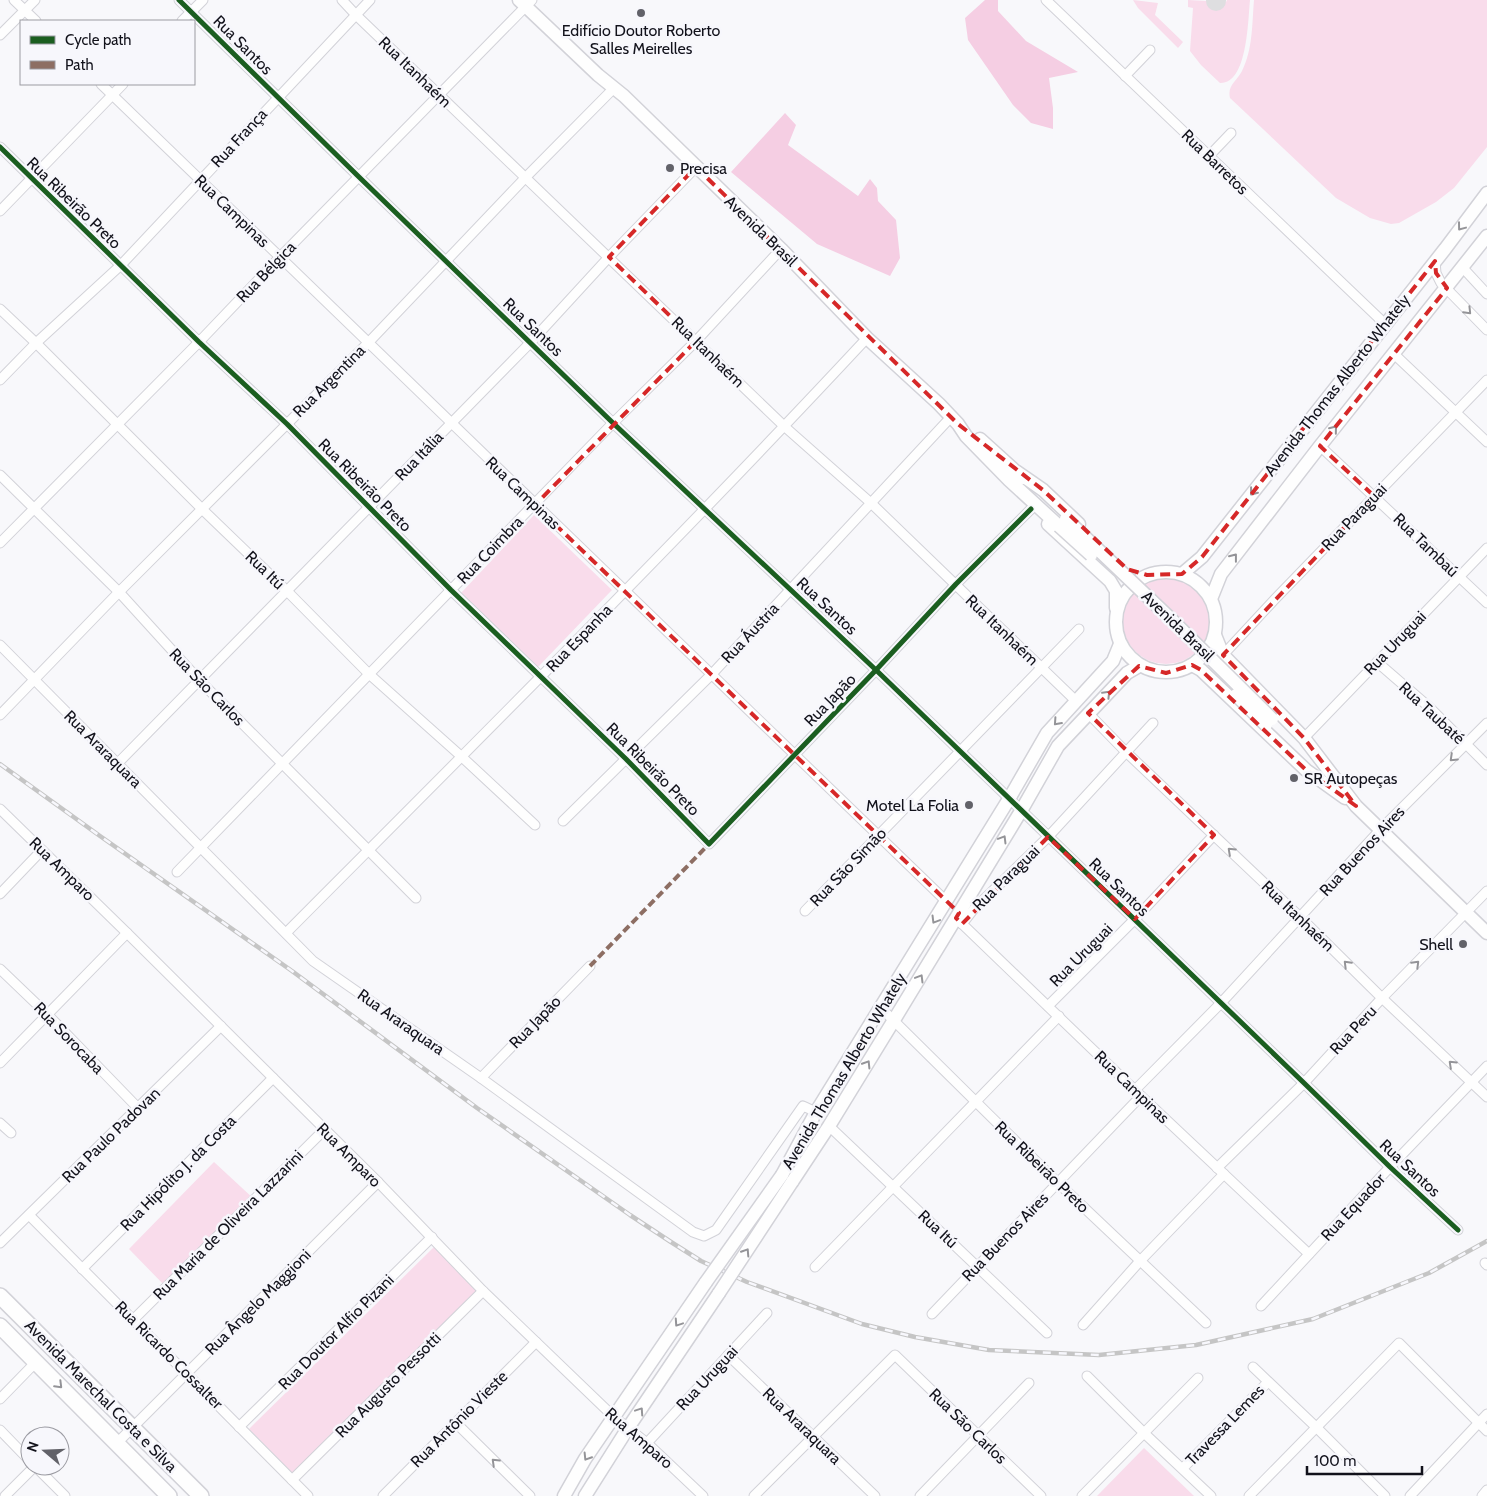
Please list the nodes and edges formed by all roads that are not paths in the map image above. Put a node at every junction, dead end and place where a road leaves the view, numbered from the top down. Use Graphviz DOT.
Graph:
graph roads {
  1 [pos="14,0"];
  2 [pos="35,0"];
  3 [pos="179,0"];
  4 [pos="203,0"];
  5 [pos="342,0"];
  6 [pos="370,0"];
  7 [pos="1046,0"];
  8 [pos="525,2"];
  9 [pos="25,11"];
  10 [pos="191,12"];
  11 [pos="356,15"];
  12 [pos="35,20"];
  13 [pos="183,20"];
  14 [pos="0,35"];
  15 [pos="1150,50"];
  16 [pos="1125,76"];
  17 [pos="102,85"];
  18 [pos="122,85"];
  19 [pos="614,88"];
  20 [pos="438,94"];
  21 [pos="112,95"];
  22 [pos="278,97"];
  23 [pos="1231,133"];
  24 [pos="0,147"];
  25 [pos="1209,156"];
  26 [pos="696,167"];
  27 [pos="359,177"];
  28 [pos="525,178"];
  29 [pos="32,179"];
  30 [pos="200,180"];
  31 [pos="1487,193"];
  32 [pos="0,211"];
  33 [pos="1487,236"];
  34 [pos="781,249"];
  35 [pos="280,257"];
  36 [pos="609,257"];
  37 [pos="446,261"];
  38 [pos="1435,261"];
  39 [pos="121,265"];
  40 [pos="1463,268"];
  41 [pos="1447,288"];
  42 [pos="1487,294"];
  43 [pos="0,308"];
  44 [pos="1385,324"];
  45 [pos="1487,329"];
  46 [pos="867,338"];
  47 [pos="696,340"];
  48 [pos="200,342"];
  49 [pos="531,342"];
  50 [pos="36,343"];
  51 [pos="368,343"];
  52 [pos="1394,354"];
  53 [pos="0,380"];
  54 [pos="1487,380"];
  55 [pos="1456,412"];
  56 [pos="954,420"];
  57 [pos="451,423"];
  58 [pos="613,423"];
  59 [pos="117,424"];
  60 [pos="287,424"];
  61 [pos="785,427"];
  62 [pos="1487,442"];
  63 [pos="1320,446"];
  64 [pos="0,474"];
  65 [pos="1013,476"];
  66 [pos="1374,496"];
  67 [pos="871,503"];
  68 [pos="535,505"];
  69 [pos="368,508"];
  70 [pos="33,509"];
  71 [pos="202,509"];
  72 [pos="704,509"];
  73 [pos="1031,509"];
  74 [pos="0,543"];
  75 [pos="1487,548"];
  76 [pos="1182,574"];
  77 [pos="1147,575"];
  78 [pos="1459,577"];
  79 [pos="956,584"];
  80 [pos="287,590"];
  81 [pos="451,590"];
  82 [pos="791,590"];
  83 [pos="624,591"];
  84 [pos="119,592"];
  85 [pos="1211,599"];
  86 [pos="1487,603"];
  87 [pos="1116,615"];
  88 [pos="1079,629"];
  89 [pos="1215,635"];
  90 [pos="1120,644"];
  91 [pos="0,645"];
  92 [pos="1223,655"];
  93 [pos="1377,662"];
  94 [pos="1192,665"];
  95 [pos="1139,666"];
  96 [pos="1041,667"];
  97 [pos="876,670"];
  98 [pos="369,674"];
  99 [pos="711,675"];
  100 [pos="541,676"];
  101 [pos="34,679"];
  102 [pos="199,680"];
  103 [pos="1076,701"];
  104 [pos="1088,713"];
  105 [pos="0,715"];
  106 [pos="1153,723"];
  107 [pos="1487,723"];
  108 [pos="1304,738"];
  109 [pos="1467,745"];
  110 [pos="960,752"];
  111 [pos="1126,752"];
  112 [pos="794,755"];
  113 [pos="462,757"];
  114 [pos="626,759"];
  115 [pos="118,763"];
  116 [pos="282,764"];
  117 [pos="1487,765"];
  118 [pos="1334,785"];
  119 [pos="1009,799"];
  120 [pos="0,809"];
  121 [pos="1021,811"];
  122 [pos="563,821"];
  123 [pos="535,826"];
  124 [pos="1380,830"];
  125 [pos="1214,835"];
  126 [pos="877,836"];
  127 [pos="1048,837"];
  128 [pos="709,844"];
  129 [pos="201,847"];
  130 [pos="42,850"];
  131 [pos="368,850"];
  132 [pos="176,872"];
  133 [pos="1487,891"];
  134 [pos="0,894"];
  135 [pos="416,898"];
  136 [pos="946,901"];
  137 [pos="805,912"];
  138 [pos="1466,913"];
  139 [pos="1300,917"];
  140 [pos="1135,920"];
  141 [pos="959,921"];
  142 [pos="127,932"];
  143 [pos="286,933"];
  144 [pos="1487,933"];
  145 [pos="590,966"];
  146 [pos="0,968"];
  147 [pos="1382,998"];
  148 [pos="1221,1003"];
  149 [pos="1048,1006"];
  150 [pos="881,1008"];
  151 [pos="48,1015"];
  152 [pos="1059,1016"];
  153 [pos="894,1020"];
  154 [pos="221,1026"];
  155 [pos="0,1063"];
  156 [pos="1487,1066"];
  157 [pos="273,1078"];
  158 [pos="481,1078"];
  159 [pos="1304,1082"];
  160 [pos="1471,1082"];
  161 [pos="1138,1093"];
  162 [pos="1487,1097"];
  163 [pos="975,1102"];
  164 [pos="138,1108"];
  165 [pos="816,1112"];
  166 [pos="0,1123"];
  167 [pos="829,1126"];
  168 [pos="324,1130"];
  169 [pos="11,1133"];
  170 [pos="1390,1167"];
  171 [pos="1220,1171"];
  172 [pos="787,1178"];
  173 [pos="378,1182"];
  174 [pos="1057,1182"];
  175 [pos="893,1187"];
  176 [pos="29,1215"];
  177 [pos="1458,1230"];
  178 [pos="432,1237"];
  179 [pos="0,1243"];
  180 [pos="1309,1254"];
  181 [pos="1140,1261"];
  182 [pos="977,1266"];
  183 [pos="815,1267"];
  184 [pos="82,1269"];
  185 [pos="483,1290"];
  186 [pos="0,1296"];
  187 [pos="1261,1306"];
  188 [pos="768,1313"];
  189 [pos="932,1314"];
  190 [pos="133,1320"];
  191 [pos="1206,1323"];
  192 [pos="1082,1325"];
  193 [pos="0,1326"];
  194 [pos="1047,1333"];
  195 [pos="536,1342"];
  196 [pos="728,1355"];
  197 [pos="36,1362"];
  198 [pos="1253,1367"];
  199 [pos="187,1374"];
  200 [pos="1087,1376"];
  201 [pos="1198,1378"];
  202 [pos="1268,1382"];
  203 [pos="1029,1383"];
  204 [pos="0,1399"];
  205 [pos="1487,1414"];
  206 [pos="614,1417"];
  207 [pos="1479,1422"];
  208 [pos="456,1424"];
  209 [pos="240,1427"];
  210 [pos="1316,1427"];
  211 [pos="132,1428"];
  212 [pos="628,1428"];
  213 [pos="0,1430"];
  214 [pos="1487,1430"];
  215 [pos="1144,1433"];
  216 [pos="979,1435"];
  217 [pos="814,1438"];
  218 [pos="117,1443"];
  219 [pos="647,1443"];
  220 [pos="20,1451"];
  221 [pos="1183,1468"];
  222 [pos="25,1476"];
  223 [pos="45,1476"];
  224 [pos="292,1480"];
  225 [pos="1487,1490"];
  226 [pos="5,1496"];
  227 [pos="65,1496"];
  228 [pos="169,1496"];
  229 [pos="201,1496"];
  230 [pos="308,1496"];
  231 [pos="383,1496"];
  232 [pos="530,1496"];
  233 [pos="564,1496"];
  234 [pos="585,1496"];
  235 [pos="702,1496"];
  236 [pos="754,1496"];
  237 [pos="875,1496"];
  238 [pos="920,1496"];
  239 [pos="1041,1496"];
  240 [pos="1082,1496"];
  241 [pos="1212,1496"];
  242 [pos="1249,1496"];
  243 [pos="1385,1496"];
  244 [pos="1410,1496"];
  245 [pos="1482,1496"];
  1 -- 9 [label="street"];
  2 -- 9 [label="street"];
  3 -- 10 [label="street, Rua Santos"];
  4 -- 10 [label="street"];
  5 -- 11 [label="street, Rua Itanhaém"];
  6 -- 11 [label="street, Rua França"];
  7 -- 16 [label="street, Rua Barretos"];
  8 -- 19 [label="main road, Avenida Brasil"];
  8 -- 20 [label="street, Rua Bélgica"];
  9 -- 12 [label="street"];
  9 -- 14 [label="street"];
  10 -- 13 [label="street"];
  10 -- 22 [label="street, Rua Santos"];
  11 -- 20 [label="street, Rua Itanhaém"];
  11 -- 22 [label="street, Rua França"];
  15 -- 16 [label="street"];
  16 -- 25 [label="street, Rua Barretos"];
  17 -- 21 [label="street, Rua Campinas"];
  18 -- 21 [label="street"];
  19 -- 26 [label="main road, Avenida Brasil"];
  19 -- 28 [label="street, Rua Argentina"];
  20 -- 27 [label="street, Rua Bélgica"];
  20 -- 28 [label="street, Rua Itanhaém"];
  21 -- 29 [label="street"];
  21 -- 30 [label="street, Rua Campinas"];
  22 -- 27 [label="street, Rua Santos"];
  22 -- 30 [label="street, Rua França"];
  23 -- 25 [label="street"];
  24 -- 29 [label="street, Rua Ribeirão Preto"];
  25 -- 44 [label="street, Rua Barretos"];
  26 -- 34 [label="main road, Avenida Brasil"];
  26 -- 36 [label="street, Rua Itália"];
  27 -- 35 [label="street, Rua Bélgica"];
  27 -- 37 [label="street, Rua Santos"];
  28 -- 36 [label="street, Rua Itanhaém"];
  28 -- 37 [label="street, Rua Argentina"];
  29 -- 32 [label="street"];
  29 -- 39 [label="street, Rua Ribeirão Preto"];
  30 -- 35 [label="street, Rua Campinas"];
  30 -- 39 [label="street, Rua França"];
  31 -- 38 [label="main road, Avenida Thomas Alberto Whately, one-way"];
  33 -- 40 [label="main road, Avenida Thomas Alberto Whately"];
  34 -- 46 [label="main road, Avenida Brasil"];
  34 -- 47 [label="street, Rua Coimbra"];
  35 -- 48 [label="street, Rua Bélgica"];
  35 -- 51 [label="street, Rua Campinas"];
  36 -- 47 [label="street, Rua Itanhaém"];
  36 -- 49 [label="street, Rua Itália"];
  37 -- 49 [label="street, Rua Santos"];
  37 -- 51 [label="street, Rua Argentina"];
  38 -- 41 [label="street"];
  38 -- 44 [label="main road, Avenida Thomas Alberto Whately"];
  39 -- 48 [label="street, Rua Ribeirão Preto"];
  39 -- 50 [label="street, Rua França"];
  40 -- 41 [label="main road, Avenida Thomas Alberto Whately"];
  40 -- 42 [label="street"];
  41 -- 45 [label="street, one-way"];
  41 -- 52 [label="main road, Avenida Thomas Alberto Whately"];
  43 -- 50 [label="street, Rua Itú"];
  44 -- 76 [label="main road, Avenida Thomas Alberto Whately, one-way"];
  46 -- 56 [label="main road, Avenida Brasil"];
  46 -- 61 [label="street, Rua Espanha"];
  47 -- 58 [label="street, Rua Coimbra"];
  47 -- 61 [label="street, Rua Itanhaém"];
  48 -- 59 [label="street, Rua Bélgica"];
  48 -- 60 [label="street, Rua Ribeirão Preto"];
  49 -- 57 [label="street, Rua Itália"];
  49 -- 58 [label="street, Rua Santos"];
  50 -- 53 [label="street, Rua França"];
  50 -- 59 [label="street, Rua Itú"];
  51 -- 57 [label="street, Rua Campinas"];
  51 -- 60 [label="street, Rua Argentina"];
  52 -- 55 [label="street"];
  63 -- 52 [label="main road, Avenida Thomas Alberto Whately, one-way"];
  54 -- 55 [label="street, Rua Paraguai"];
  55 -- 62 [label="street"];
  55 -- 66 [label="street, Rua Paraguai"];
  56 -- 65 [label="main road, Avenida Brasil"];
  56 -- 67 [label="street, Rua Áustria"];
  57 -- 68 [label="street, Rua Campinas"];
  57 -- 69 [label="street, Rua Itália"];
  58 -- 68 [label="street, Rua Coimbra"];
  58 -- 72 [label="street, Rua Santos"];
  59 -- 70 [label="street, Rua Bélgica"];
  59 -- 71 [label="street, Rua Itú"];
  60 -- 69 [label="street, Rua Ribeirão Preto"];
  60 -- 71 [label="street, Rua Argentina"];
  61 -- 67 [label="street, Rua Itanhaém"];
  61 -- 72 [label="street, Rua Espanha"];
  63 -- 66 [label="street, Rua Tambaú"];
  85 -- 63 [label="main road, Avenida Thomas Alberto Whately, one-way"];
  64 -- 70 [label="street, Rua São Carlos"];
  65 -- 73 [label="main road, Avenida Brasil"];
  65 -- 77 [label="main road, Avenida Brasil"];
  65 -- 118 [label="main road, Avenida Brasil, bridge"];
  66 -- 78 [label="street, Rua Tambaú"];
  66 -- 92 [label="street, Rua Paraguai"];
  67 -- 79 [label="street, Rua Itanhaém"];
  67 -- 82 [label="street, Rua Áustria"];
  68 -- 81 [label="street, Rua Coimbra"];
  68 -- 83 [label="street, Rua Campinas"];
  69 -- 80 [label="street, Rua Itália"];
  69 -- 81 [label="street, Rua Ribeirão Preto"];
  70 -- 74 [label="street, Rua Bélgica"];
  70 -- 84 [label="street, Rua São Carlos"];
  71 -- 80 [label="street, Rua Itú"];
  71 -- 84 [label="street, Rua Argentina"];
  72 -- 82 [label="street, Rua Santos"];
  72 -- 83 [label="street, Rua Espanha"];
  73 -- 79 [label="street, Rua Japão"];
  73 -- 87 [label="main road, Avenida Brasil"];
  75 -- 78 [label="street, Rua Uruguai"];
  76 -- 77 [label="main road"];
  76 -- 85 [label="main road"];
  77 -- 87 [label="main road"];
  78 -- 86 [label="street, Rua Tambaú"];
  78 -- 93 [label="street, Rua Uruguai"];
  79 -- 96 [label="street, Rua Itanhaém"];
  79 -- 97 [label="street, Rua Japão"];
  80 -- 98 [label="street, Rua Itú"];
  80 -- 102 [label="street, Rua Itália"];
  81 -- 98 [label="street, Rua Coimbra"];
  81 -- 100 [label="street, Rua Ribeirão Preto"];
  82 -- 97 [label="street, Rua Santos"];
  82 -- 99 [label="street, Rua Áustria"];
  83 -- 99 [label="street, Rua Campinas"];
  83 -- 100 [label="street, Rua Espanha"];
  84 -- 101 [label="street, Rua Argentina"];
  84 -- 102 [label="street, Rua São Carlos"];
  85 -- 89 [label="main road"];
  87 -- 90 [label="main road"];
  88 -- 96 [label="street, Rua São Simão"];
  89 -- 92 [label="main road, Avenida Brasil"];
  89 -- 94 [label="main road"];
  90 -- 95 [label="main road"];
  90 -- 103 [label="main road, Avenida Thomas Alberto Whately"];
  91 -- 101 [label="street, Rua Araraquara"];
  92 -- 108 [label="main road, Avenida Brasil"];
  93 -- 108 [label="street, Rua Uruguai"];
  93 -- 109 [label="street, Rua Taubaté"];
  94 -- 95 [label="main road"];
  94 -- 118 [label="main road, Avenida Brasil"];
  104 -- 95 [label="main road, Avenida Thomas Alberto Whately, one-way"];
  96 -- 103 [label="street, Rua Itanhaém"];
  96 -- 110 [label="street, Rua São Simão"];
  97 -- 110 [label="street, Rua Santos"];
  97 -- 112 [label="street, Rua Japão"];
  98 -- 113 [label="street, Rua Itú"];
  98 -- 116 [label="street, Rua Coimbra"];
  99 -- 112 [label="street, Rua Campinas"];
  99 -- 114 [label="street, Rua Áustria"];
  100 -- 113 [label="street, Rua Espanha"];
  100 -- 114 [label="street, Rua Ribeirão Preto"];
  101 -- 105 [label="street, Rua Argentina"];
  101 -- 115 [label="street, Rua Araraquara"];
  102 -- 115 [label="street, Rua Itália"];
  102 -- 116 [label="street, Rua São Carlos"];
  103 -- 119 [label="main road, Avenida Thomas Alberto Whately, one-way"];
  104 -- 111 [label="street, Rua Itanhaém"];
  104 -- 121 [label="main road, Avenida Thomas Alberto Whately"];
  106 -- 111 [label="street, Rua Paraguai"];
  107 -- 109 [label="street, Rua Buenos Aires"];
  108 -- 118 [label="main road, Avenida Brasil"];
  109 -- 117 [label="street, Rua Taubaté"];
  109 -- 124 [label="street, Rua Buenos Aires, one-way"];
  110 -- 119 [label="street, Rua Santos"];
  110 -- 126 [label="street, Rua São Simão"];
  111 -- 125 [label="street, Rua Itanhaém"];
  111 -- 127 [label="street, Rua Paraguai"];
  112 -- 126 [label="street, Rua Campinas"];
  112 -- 128 [label="street, Rua Japão"];
  113 -- 123 [label="street, Rua Itú"];
  113 -- 131 [label="street, Rua Espanha"];
  114 -- 122 [label="street, Rua Áustria"];
  114 -- 128 [label="street, Rua Ribeirão Preto"];
  115 -- 129 [label="street, Rua Araraquara"];
  116 -- 129 [label="street, Rua Coimbra"];
  116 -- 131 [label="street, Rua São Carlos"];
  118 -- 124 [label="main road, Avenida Brasil"];
  119 -- 121 [label="street, Rua Santos"];
  119 -- 136 [label="main road, Avenida Thomas Alberto Whately"];
  120 -- 130 [label="street, Rua Amparo"];
  121 -- 127 [label="street, Rua Santos"];
  141 -- 121 [label="main road, Avenida Thomas Alberto Whately, one-way"];
  124 -- 138 [label="main road, Avenida Brasil"];
  124 -- 139 [label="street, Rua Buenos Aires"];
  139 -- 125 [label="street, Rua Itanhaém, one-way"];
  125 -- 140 [label="street, Rua Uruguai"];
  126 -- 136 [label="street, Rua Campinas"];
  126 -- 137 [label="street, Rua São Simão"];
  127 -- 140 [label="street, Rua Santos"];
  127 -- 141 [label="street, Rua Paraguai"];
  129 -- 132 [label="street, Rua Coimbra"];
  129 -- 143 [label="street, Rua Araraquara"];
  130 -- 134 [label="street"];
  130 -- 142 [label="street, Rua Amparo"];
  131 -- 135 [label="street, Rua São Carlos"];
  131 -- 143 [label="street, Rua Espanha"];
  133 -- 138 [label="street, Rua Peru"];
  136 -- 150 [label="main road, Avenida Thomas Alberto Whately, one-way"];
  138 -- 144 [label="main road, Avenida Brasil"];
  147 -- 138 [label="street, Rua Peru, one-way"];
  147 -- 139 [label="street, Rua Itanhaém, one-way"];
  139 -- 148 [label="street, Rua Buenos Aires"];
  140 -- 148 [label="street, Rua Santos"];
  140 -- 149 [label="street, Rua Uruguai"];
  141 -- 149 [label="street, Rua Campinas"];
  153 -- 141 [label="main road, Avenida Thomas Alberto Whately, one-way"];
  142 -- 151 [label="street"];
  142 -- 154 [label="street, Rua Amparo"];
  143 -- 158 [label="street, Rua Araraquara"];
  145 -- 158 [label="street, Rua Japão"];
  146 -- 151 [label="street, Rua Sorocaba"];
  147 -- 159 [label="street, Rua Peru"];
  160 -- 147 [label="street, Rua Itanhaém, one-way"];
  148 -- 159 [label="street, Rua Santos"];
  148 -- 161 [label="street, Rua Buenos Aires"];
  149 -- 152 [label="street, Rua Campinas"];
  150 -- 153 [label="street, Rua Ribeirão Preto"];
  150 -- 165 [label="main road, Avenida Thomas Alberto Whately"];
  151 -- 155 [label="street"];
  151 -- 164 [label="street, Rua Sorocaba"];
  152 -- 161 [label="street, Rua Campinas"];
  152 -- 163 [label="street"];
  153 -- 163 [label="street, Rua Ribeirão Preto"];
  167 -- 153 [label="main road, Avenida Thomas Alberto Whately, one-way"];
  154 -- 157 [label="street, Rua Amparo"];
  154 -- 164 [label="street, Rua Paulo Padovan"];
  156 -- 160 [label="street, Rua Equador"];
  157 -- 168 [label="street, Rua Amparo"];
  157 -- 184 [label="street, Rua Hipólito J. da Costa"];
  158 -- 165 [label="street, Rua Araraquara"];
  159 -- 170 [label="street, Rua Santos"];
  159 -- 171 [label="street, Rua Peru"];
  160 -- 162 [label="street, Rua Itanhaém"];
  160 -- 170 [label="street, Rua Equador"];
  161 -- 171 [label="street, Rua Campinas"];
  161 -- 174 [label="street, Rua Buenos Aires"];
  163 -- 174 [label="street, Rua Ribeirão Preto"];
  163 -- 175 [label="street"];
  164 -- 176 [label="street, Rua Paulo Padovan"];
  165 -- 172 [label="main road, Avenida Thomas Alberto Whately"];
  166 -- 169 [label="street"];
  167 -- 172 [label="main road, Avenida Thomas Alberto Whately"];
  167 -- 175 [label="street, Rua Itú"];
  168 -- 173 [label="street, Rua Amparo"];
  168 -- 190 [label="street, Rua Maria de Oliveira Lazzarini"];
  170 -- 177 [label="street, Rua Santos"];
  170 -- 180 [label="street, Rua Equador"];
  171 -- 180 [label="street, Rua Campinas"];
  171 -- 181 [label="street, Rua Peru"];
  172 -- 206 [label="main road, Avenida Thomas Alberto Whately, one-way, bridge"];
  212 -- 172 [label="main road, Avenida Thomas Alberto Whately, one-way, bridge"];
  173 -- 178 [label="street, Rua Amparo"];
  173 -- 199 [label="street, Rua Ângelo Maggioni"];
  174 -- 181 [label="street, Rua Ribeirão Preto"];
  174 -- 182 [label="street, Rua Buenos Aires"];
  175 -- 182 [label="street, Rua Itú"];
  175 -- 183 [label="street"];
  176 -- 179 [label="street, Rua Paulo Padovan"];
  176 -- 184 [label="street, Rua Ricardo Cossalter"];
  178 -- 185 [label="street, Rua Amparo"];
  178 -- 209 [label="street, Rua Doutor Alfio Pizani"];
  180 -- 187 [label="street, Rua Equador"];
  181 -- 191 [label="street, Rua Ribeirão Preto"];
  181 -- 192 [label="street, Rua Peru"];
  182 -- 189 [label="street, Rua Buenos Aires"];
  182 -- 194 [label="street, Rua Itú"];
  184 -- 190 [label="street, Rua Ricardo Cossalter"];
  185 -- 195 [label="street, Rua Amparo"];
  185 -- 224 [label="street, Rua Augusto Pessotti"];
  186 -- 211 [label="main road, Avenida Marechal Costa e Silva"];
  188 -- 196 [label="street, Rua Uruguai"];
  190 -- 199 [label="street, Rua Ricardo Cossalter"];
  193 -- 197 [label="main road, Avenida Marechal Costa e Silva"];
  195 -- 206 [label="street, Rua Amparo"];
  195 -- 208 [label="street, Rua Antônio Vieste"];
  196 -- 217 [label="street, Rua Araraquara"];
  196 -- 219 [label="street, Rua Uruguai"];
  197 -- 204 [label="street"];
  197 -- 218 [label="main road, Avenida Marechal Costa e Silva, one-way"];
  198 -- 202 [label="street"];
  199 -- 209 [label="street, Rua Ricardo Cossalter"];
  199 -- 211 [label="street, Rua Ângelo Maggioni"];
  200 -- 215 [label="street"];
  201 -- 215 [label="street"];
  202 -- 210 [label="street"];
  202 -- 221 [label="street, Travessa Lemes"];
  203 -- 216 [label="street"];
  205 -- 207 [label="street"];
  206 -- 212 [label="street, Rua Amparo"];
  206 -- 233 [label="main road, Avenida Thomas Alberto Whately, one-way"];
  207 -- 210 [label="street"];
  207 -- 214 [label="street"];
  207 -- 244 [label="street"];
  208 -- 231 [label="street, Rua Antônio Vieste"];
  232 -- 208 [label="street, one-way"];
  209 -- 224 [label="street, Rua Ricardo Cossalter"];
  210 -- 242 [label="street"];
  210 -- 243 [label="street"];
  211 -- 218 [label="street, Rua Ângelo Maggioni"];
  211 -- 229 [label="main road, Avenida Marechal Costa e Silva"];
  212 -- 219 [label="street, Rua Amparo"];
  212 -- 234 [label="main road, Avenida Thomas Alberto Whately"];
  213 -- 220 [label="street"];
  215 -- 221 [label="street"];
  215 -- 240 [label="street"];
  216 -- 217 [label="street, Rua São Carlos"];
  216 -- 238 [label="street"];
  216 -- 239 [label="street, Rua São Carlos"];
  217 -- 236 [label="street"];
  217 -- 237 [label="street, Rua Araraquara"];
  218 -- 228 [label="main road, Avenida Marechal Costa e Silva"];
  219 -- 235 [label="street, Rua Amparo"];
  221 -- 241 [label="street"];
  222 -- 226 [label="street"];
  223 -- 227 [label="street"];
  224 -- 230 [label="street, Rua Ricardo Cossalter"];
  225 -- 245 [label="street"];
}
